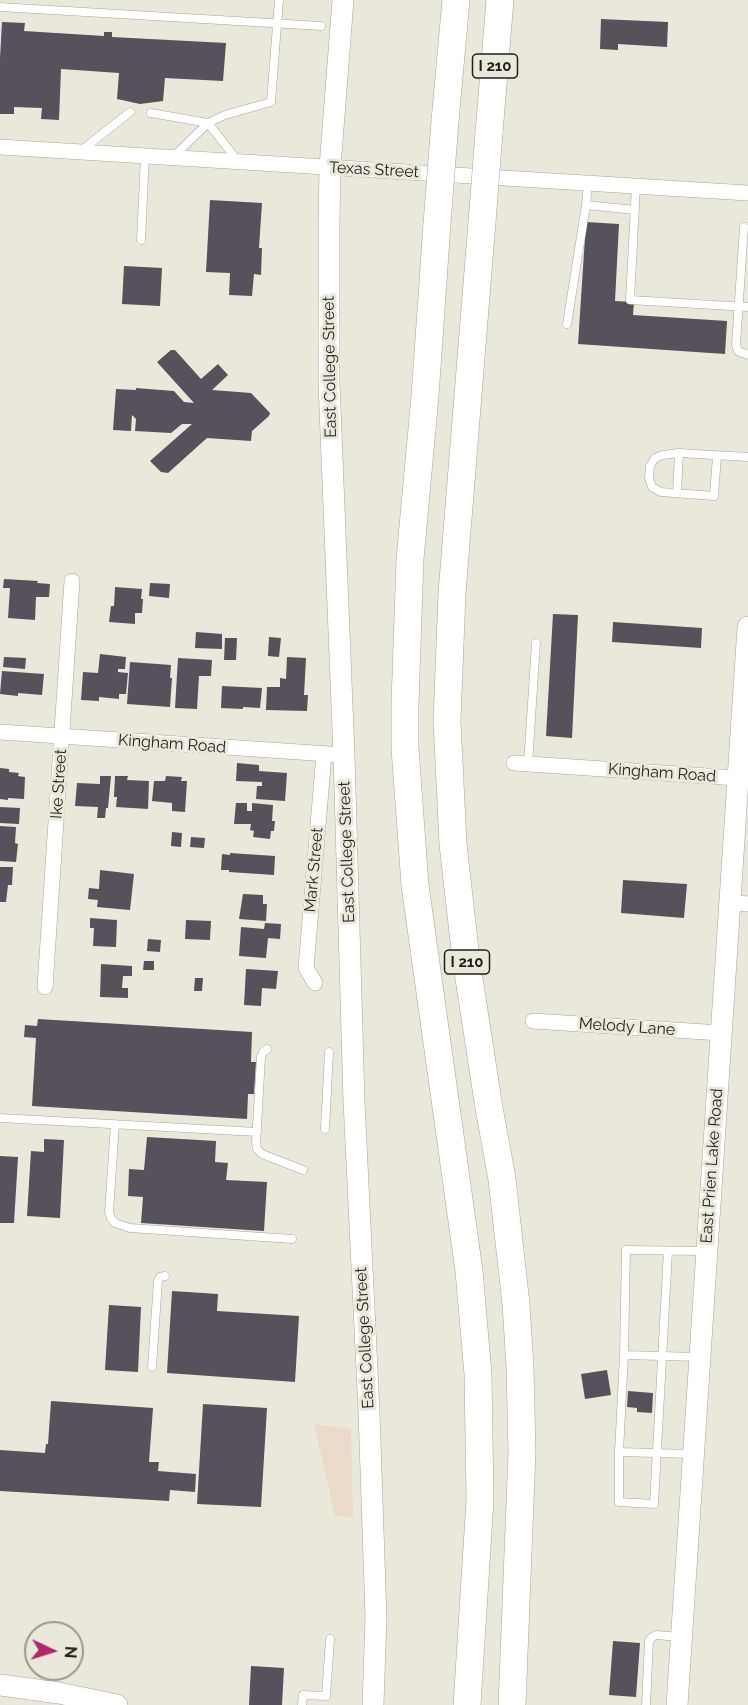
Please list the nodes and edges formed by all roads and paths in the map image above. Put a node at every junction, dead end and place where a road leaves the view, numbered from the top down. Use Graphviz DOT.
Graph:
graph roads {
  1 [pos="279,0"];
  2 [pos="343,0"];
  3 [pos="456,0"];
  4 [pos="500,0"];
  5 [pos="0,7"];
  6 [pos="277,22"];
  7 [pos="321,26"];
  8 [pos="130,112"];
  9 [pos="151,113"];
  10 [pos="208,123"];
  11 [pos="0,147"];
  12 [pos="81,152"];
  13 [pos="145,156"];
  14 [pos="172,158"];
  15 [pos="239,162"];
  16 [pos="330,167"];
  17 [pos="588,183"];
  18 [pos="636,186"];
  19 [pos="748,193"];
  20 [pos="586,206"];
  21 [pos="635,210"];
  22 [pos="744,227"];
  23 [pos="141,240"];
  24 [pos="739,307"];
  25 [pos="748,307"];
  26 [pos="567,324"];
  27 [pos="748,355"];
  28 [pos="679,453"];
  29 [pos="717,456"];
  30 [pos="748,457"];
  31 [pos="677,493"];
  32 [pos="72,581"];
  33 [pos="748,627"];
  34 [pos="536,643"];
  35 [pos="0,732"];
  36 [pos="62,736"];
  37 [pos="334,754"];
  38 [pos="521,764"];
  39 [pos="737,778"];
  40 [pos="739,903"];
  41 [pos="315,983"];
  42 [pos="45,987"];
  43 [pos="533,1021"];
  44 [pos="721,1033"];
  45 [pos="267,1049"];
  46 [pos="330,1052"];
  47 [pos="0,1118"];
  48 [pos="116,1124"];
  49 [pos="325,1129"];
  50 [pos="257,1132"];
  51 [pos="303,1170"];
  52 [pos="292,1239"];
  53 [pos="668,1251"];
  54 [pos="706,1251"];
  55 [pos="165,1276"];
  56 [pos="624,1356"];
  57 [pos="663,1356"];
  58 [pos="699,1357"];
  59 [pos="152,1367"];
  60 [pos="619,1452"];
  61 [pos="657,1453"];
  62 [pos="693,1455"];
  63 [pos="682,1637"];
  64 [pos="330,1639"];
  65 [pos="0,1685"];
  66 [pos="57,1699"];
  67 [pos="467,1702"];
  68 [pos="513,1703"];
  69 [pos="117,1705"];
  70 [pos="302,1705"];
  71 [pos="373,1705"];
  72 [pos="646,1705"];
  73 [pos="677,1705"];
  1 -- 6 [label="lane"];
  2 -- 16 [label="street, East College Street"];
  3 -- 67 [label="highway, I 210, bridge"];
  4 -- 68 [label="highway, I 210, bridge"];
  5 -- 6 [label="lane"];
  6 -- 7 [label="lane"];
  6 -- 10 [label="lane"];
  8 -- 12 [label="lane"];
  9 -- 10 [label="lane"];
  10 -- 14 [label="lane"];
  10 -- 15 [label="lane"];
  11 -- 12 [label="street, Texas Street"];
  12 -- 13 [label="street, Texas Street"];
  13 -- 14 [label="street, Texas Street"];
  13 -- 23 [label="lane"];
  14 -- 15 [label="street, Texas Street"];
  15 -- 16 [label="street, Texas Street"];
  16 -- 17 [label="street, Texas Street"];
  16 -- 37 [label="street, East College Street"];
  17 -- 18 [label="street, Texas Street"];
  17 -- 20 [label="lane"];
  18 -- 19 [label="street, Texas Street"];
  18 -- 21 [label="lane"];
  20 -- 21 [label="lane"];
  20 -- 26 [label="lane"];
  21 -- 24 [label="lane"];
  22 -- 24 [label="lane"];
  24 -- 25 [label="lane"];
  24 -- 27 [label="lane"];
  28 -- 29 [label="lane"];
  28 -- 31 [label="lane"];
  28 -- 31 [label="lane"];
  29 -- 30 [label="lane"];
  29 -- 31 [label="lane"];
  32 -- 36 [label="street, Ike Street"];
  33 -- 39 [label="street, East Prien Lake Road"];
  34 -- 38 [label="lane"];
  35 -- 36 [label="street, Kingham Road"];
  36 -- 37 [label="street, Kingham Road"];
  36 -- 42 [label="street, Ike Street"];
  37 -- 41 [label="street, Mark Street"];
  37 -- 71 [label="street, East College Street"];
  38 -- 39 [label="street, Kingham Road"];
  39 -- 40 [label="street, East Prien Lake Road"];
  40 -- 44 [label="street, East Prien Lake Road"];
  43 -- 44 [label="street, Melody Lane"];
  44 -- 54 [label="street, East Prien Lake Road"];
  45 -- 50 [label="lane"];
  46 -- 49 [label="lane"];
  47 -- 48 [label="lane"];
  48 -- 50 [label="lane"];
  48 -- 52 [label="lane"];
  50 -- 51 [label="lane"];
  53 -- 54 [label="lane"];
  53 -- 56 [label="lane"];
  53 -- 57 [label="lane"];
  54 -- 58 [label="street, East Prien Lake Road"];
  55 -- 59 [label="lane"];
  56 -- 57 [label="lane"];
  56 -- 60 [label="lane"];
  57 -- 58 [label="lane"];
  57 -- 61 [label="lane"];
  58 -- 62 [label="street, East Prien Lake Road"];
  60 -- 61 [label="lane"];
  60 -- 61 [label="lane"];
  61 -- 62 [label="lane"];
  62 -- 63 [label="street, East Prien Lake Road"];
  63 -- 72 [label="lane"];
  63 -- 73 [label="street, East Prien Lake Road"];
  64 -- 70 [label="lane"];
  65 -- 66 [label="street"];
  66 -- 69 [label="street"];
}
